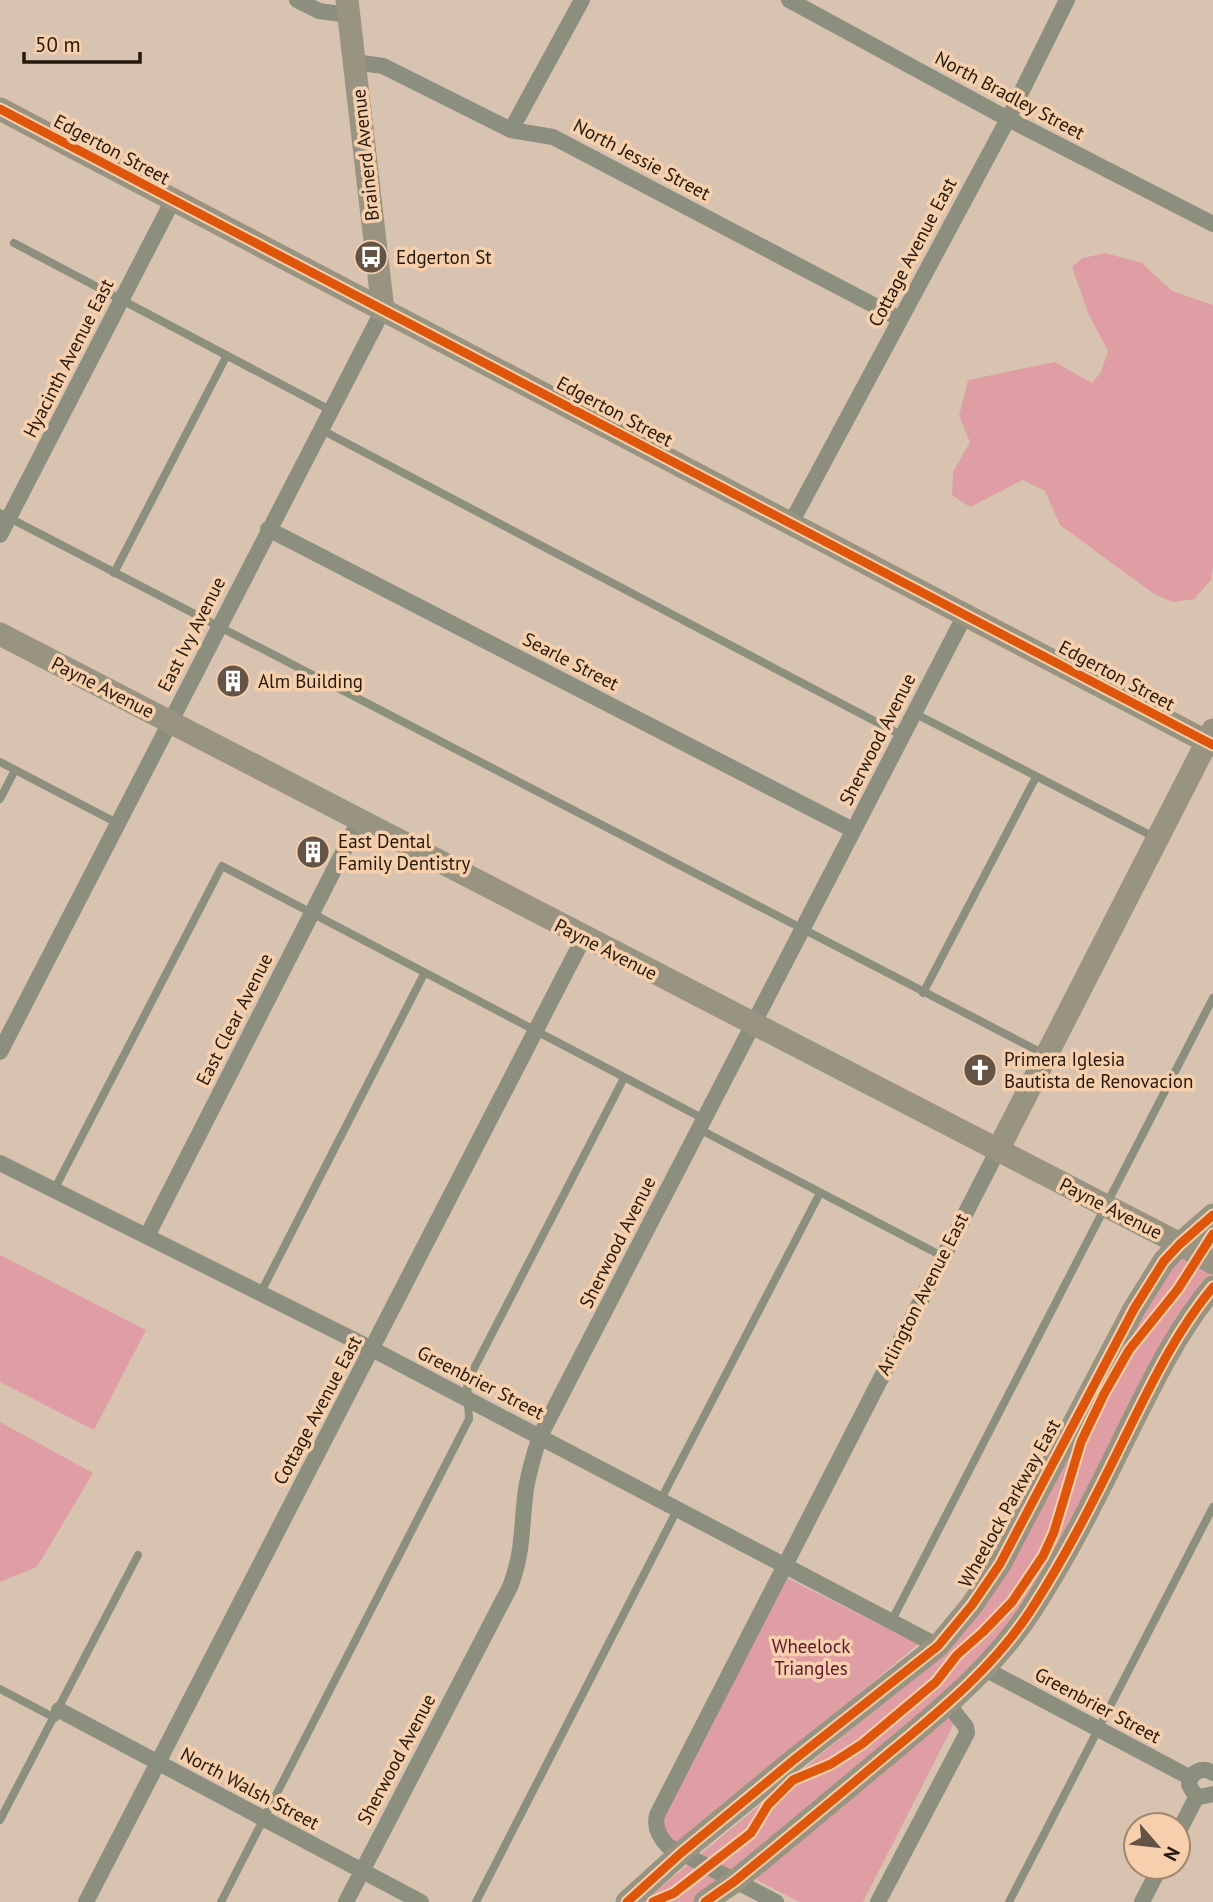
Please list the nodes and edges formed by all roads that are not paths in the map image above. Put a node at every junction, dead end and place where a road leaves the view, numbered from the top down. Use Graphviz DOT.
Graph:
graph roads {
  1 [pos="297,0"];
  2 [pos="582,0"];
  3 [pos="789,0"];
  4 [pos="1067,0"];
  5 [pos="348,7"];
  6 [pos="355,62"];
  7 [pos="0,109"];
  8 [pos="1008,118"];
  9 [pos="512,130"];
  10 [pos="173,200"];
  11 [pos="1213,224"];
  12 [pos="14,243"];
  13 [pos="122,299"];
  14 [pos="383,310"];
  15 [pos="900,319"];
  16 [pos="227,355"];
  17 [pos="330,410"];
  18 [pos="320,429"];
  19 [pos="4,516"];
  20 [pos="791,523"];
  21 [pos="268,529"];
  22 [pos="0,535"];
  23 [pos="114,573"];
  24 [pos="965,615"];
  25 [pos="218,626"];
  26 [pos="0,634"];
  27 [pos="914,713"];
  28 [pos="170,721"];
  29 [pos="903,736"];
  30 [pos="1211,739"];
  31 [pos="0,762"];
  32 [pos="15,770"];
  33 [pos="1036,776"];
  34 [pos="0,799"];
  35 [pos="359,821"];
  36 [pos="117,823"];
  37 [pos="853,830"];
  38 [pos="1157,839"];
  39 [pos="311,914"];
  40 [pos="802,930"];
  41 [pos="584,937"];
  42 [pos="425,974"];
  43 [pos="923,993"];
  44 [pos="1213,998"];
  45 [pos="753,1025"];
  46 [pos="534,1032"];
  47 [pos="0,1052"];
  48 [pos="1045,1055"];
  49 [pos="624,1078"];
  50 [pos="702,1124"];
  51 [pos="998,1150"];
  52 [pos="0,1163"];
  53 [pos="54,1190"];
  54 [pos="820,1193"];
  55 [pos="1105,1206"];
  56 [pos="1213,1215"];
  57 [pos="147,1236"];
  58 [pos="1180,1244"];
  59 [pos="942,1256"];
  60 [pos="1213,1263"];
  61 [pos="1213,1287"];
  62 [pos="260,1294"];
  63 [pos="372,1349"];
  64 [pos="468,1399"];
  65 [pos="540,1436"];
  66 [pos="660,1502"];
  67 [pos="1213,1507"];
  68 [pos="677,1510"];
  69 [pos="138,1555"];
  70 [pos="783,1566"];
  71 [pos="891,1622"];
  72 [pos="938,1646"];
  73 [pos="985,1669"];
  74 [pos="0,1689"];
  75 [pos="948,1704"];
  76 [pos="57,1714"];
  77 [pos="1097,1730"];
  78 [pos="157,1762"];
  79 [pos="1212,1770"];
  80 [pos="1191,1778"];
  81 [pos="1205,1795"];
  82 [pos="1192,1813"];
  83 [pos="263,1819"];
  84 [pos="0,1820"];
  85 [pos="681,1853"];
  86 [pos="362,1871"];
  87 [pos="735,1881"];
  88 [pos="1153,1881"];
  89 [pos="86,1902"];
  90 [pos="221,1902"];
  91 [pos="346,1902"];
  92 [pos="421,1902"];
  93 [pos="476,1902"];
  94 [pos="627,1902"];
  95 [pos="705,1902"];
  96 [pos="776,1902"];
  97 [pos="878,1902"];
  98 [pos="1009,1902"];
  99 [pos="1142,1902"];
  1 -- 5 [label="street"];
  2 -- 9 [label="street"];
  3 -- 8 [label="street, North Bradley Street"];
  4 -- 8 [label="street, Cottage Avenue East"];
  5 -- 6 [label="street, Brainerd Avenue"];
  6 -- 9 [label="street, North Jessie Street"];
  6 -- 14 [label="street, Brainerd Avenue"];
  7 -- 10 [label="street, Edgerton Street"];
  8 -- 11 [label="street, North Bradley Street"];
  8 -- 15 [label="street, Cottage Avenue East"];
  9 -- 15 [label="street, North Jessie Street"];
  10 -- 13 [label="street, Hyacinth Avenue East"];
  10 -- 14 [label="street, Edgerton Street"];
  12 -- 13 [label="lane"];
  13 -- 16 [label="lane"];
  13 -- 19 [label="street, Hyacinth Avenue East"];
  14 -- 17 [label="street, East Ivy Avenue"];
  14 -- 20 [label="street, Edgerton Street"];
  15 -- 20 [label="street, Cottage Avenue East"];
  16 -- 17 [label="lane"];
  16 -- 23 [label="lane"];
  17 -- 18 [label="street, East Ivy Avenue"];
  18 -- 21 [label="street, East Ivy Avenue"];
  18 -- 29 [label="lane"];
  19 -- 22 [label="street, Hyacinth Avenue East"];
  19 -- 23 [label="lane"];
  20 -- 24 [label="street, Edgerton Street"];
  21 -- 25 [label="street, East Ivy Avenue"];
  21 -- 37 [label="street, Searle Street"];
  23 -- 25 [label="lane"];
  24 -- 27 [label="street, Sherwood Avenue"];
  24 -- 30 [label="street, Edgerton Street"];
  25 -- 28 [label="street, East Ivy Avenue"];
  25 -- 40 [label="lane"];
  26 -- 28 [label="street, Payne Avenue"];
  27 -- 29 [label="street, Sherwood Avenue"];
  27 -- 33 [label="lane"];
  28 -- 35 [label="street, Payne Avenue"];
  28 -- 36 [label="street, East Ivy Avenue"];
  29 -- 37 [label="street, Sherwood Avenue"];
  30 -- 38 [label="street, Arlington Avenue East"];
  31 -- 32 [label="lane"];
  32 -- 34 [label="lane"];
  32 -- 36 [label="lane"];
  33 -- 38 [label="lane"];
  33 -- 43 [label="lane"];
  35 -- 39 [label="street, East Clear Avenue"];
  35 -- 41 [label="street, Payne Avenue"];
  36 -- 47 [label="street, East Ivy Avenue"];
  37 -- 40 [label="street, Sherwood Avenue"];
  38 -- 48 [label="street, Arlington Avenue East"];
  39 -- 42 [label="lane"];
  39 -- 53 [label="lane"];
  39 -- 57 [label="street, East Clear Avenue"];
  40 -- 43 [label="lane"];
  40 -- 45 [label="street, Sherwood Avenue"];
  41 -- 45 [label="street, Payne Avenue"];
  41 -- 46 [label="street, Cottage Avenue East"];
  42 -- 46 [label="lane"];
  42 -- 62 [label="lane"];
  43 -- 48 [label="lane"];
  44 -- 55 [label="lane"];
  45 -- 50 [label="street, Sherwood Avenue"];
  45 -- 51 [label="street, Payne Avenue"];
  46 -- 49 [label="lane"];
  46 -- 63 [label="street, Cottage Avenue East"];
  48 -- 51 [label="street, Arlington Avenue East"];
  49 -- 50 [label="lane"];
  49 -- 64 [label="lane"];
  50 -- 54 [label="lane"];
  50 -- 65 [label="street, Sherwood Avenue"];
  51 -- 55 [label="street, Payne Avenue"];
  51 -- 59 [label="street, Arlington Avenue East"];
  52 -- 53 [label="street, Greenbrier Street"];
  53 -- 57 [label="street, Greenbrier Street"];
  54 -- 59 [label="lane"];
  54 -- 66 [label="lane"];
  55 -- 58 [label="street, Payne Avenue"];
  55 -- 71 [label="lane"];
  56 -- 58 [label="street, Wheelock Parkway East"];
  57 -- 62 [label="street, Greenbrier Street"];
  58 -- 60 [label="street, Payne Avenue"];
  58 -- 72 [label="street, Wheelock Parkway East"];
  59 -- 70 [label="street, Arlington Avenue East"];
  61 -- 73 [label="street"];
  62 -- 63 [label="street, Greenbrier Street"];
  63 -- 64 [label="street, Greenbrier Street"];
  63 -- 78 [label="street, Cottage Avenue East"];
  64 -- 65 [label="street, Greenbrier Street"];
  64 -- 83 [label="lane"];
  65 -- 66 [label="street, Greenbrier Street"];
  65 -- 86 [label="street, Sherwood Avenue"];
  66 -- 68 [label="street, Greenbrier Street"];
  67 -- 77 [label="lane"];
  68 -- 70 [label="street, Greenbrier Street"];
  68 -- 93 [label="lane"];
  69 -- 76 [label="lane"];
  70 -- 71 [label="street, Greenbrier Street"];
  70 -- 85 [label="street, Arlington Avenue East"];
  71 -- 72 [label="street, Greenbrier Street"];
  72 -- 85 [label="street, Wheelock Parkway East"];
  73 -- 75 [label="street"];
  73 -- 77 [label="street, Greenbrier Street"];
  74 -- 76 [label="lane"];
  75 -- 87 [label="street"];
  75 -- 97 [label="street"];
  76 -- 78 [label="street, North Walsh Street"];
  76 -- 84 [label="lane"];
  77 -- 80 [label="street, Greenbrier Street"];
  77 -- 98 [label="lane"];
  78 -- 83 [label="street, North Walsh Street"];
  78 -- 89 [label="street, Cottage Avenue East"];
  79 -- 80 [label="street"];
  80 -- 81 [label="street"];
  81 -- 82 [label="street"];
  83 -- 86 [label="street, North Walsh Street"];
  83 -- 90 [label="lane"];
  85 -- 87 [label="street"];
  85 -- 94 [label="street, Wheelock Parkway East"];
  86 -- 91 [label="street, Sherwood Avenue"];
  86 -- 92 [label="street, North Walsh Street"];
  87 -- 95 [label="street"];
  87 -- 96 [label="street"];
  88 -- 99 [label="street"];
}
